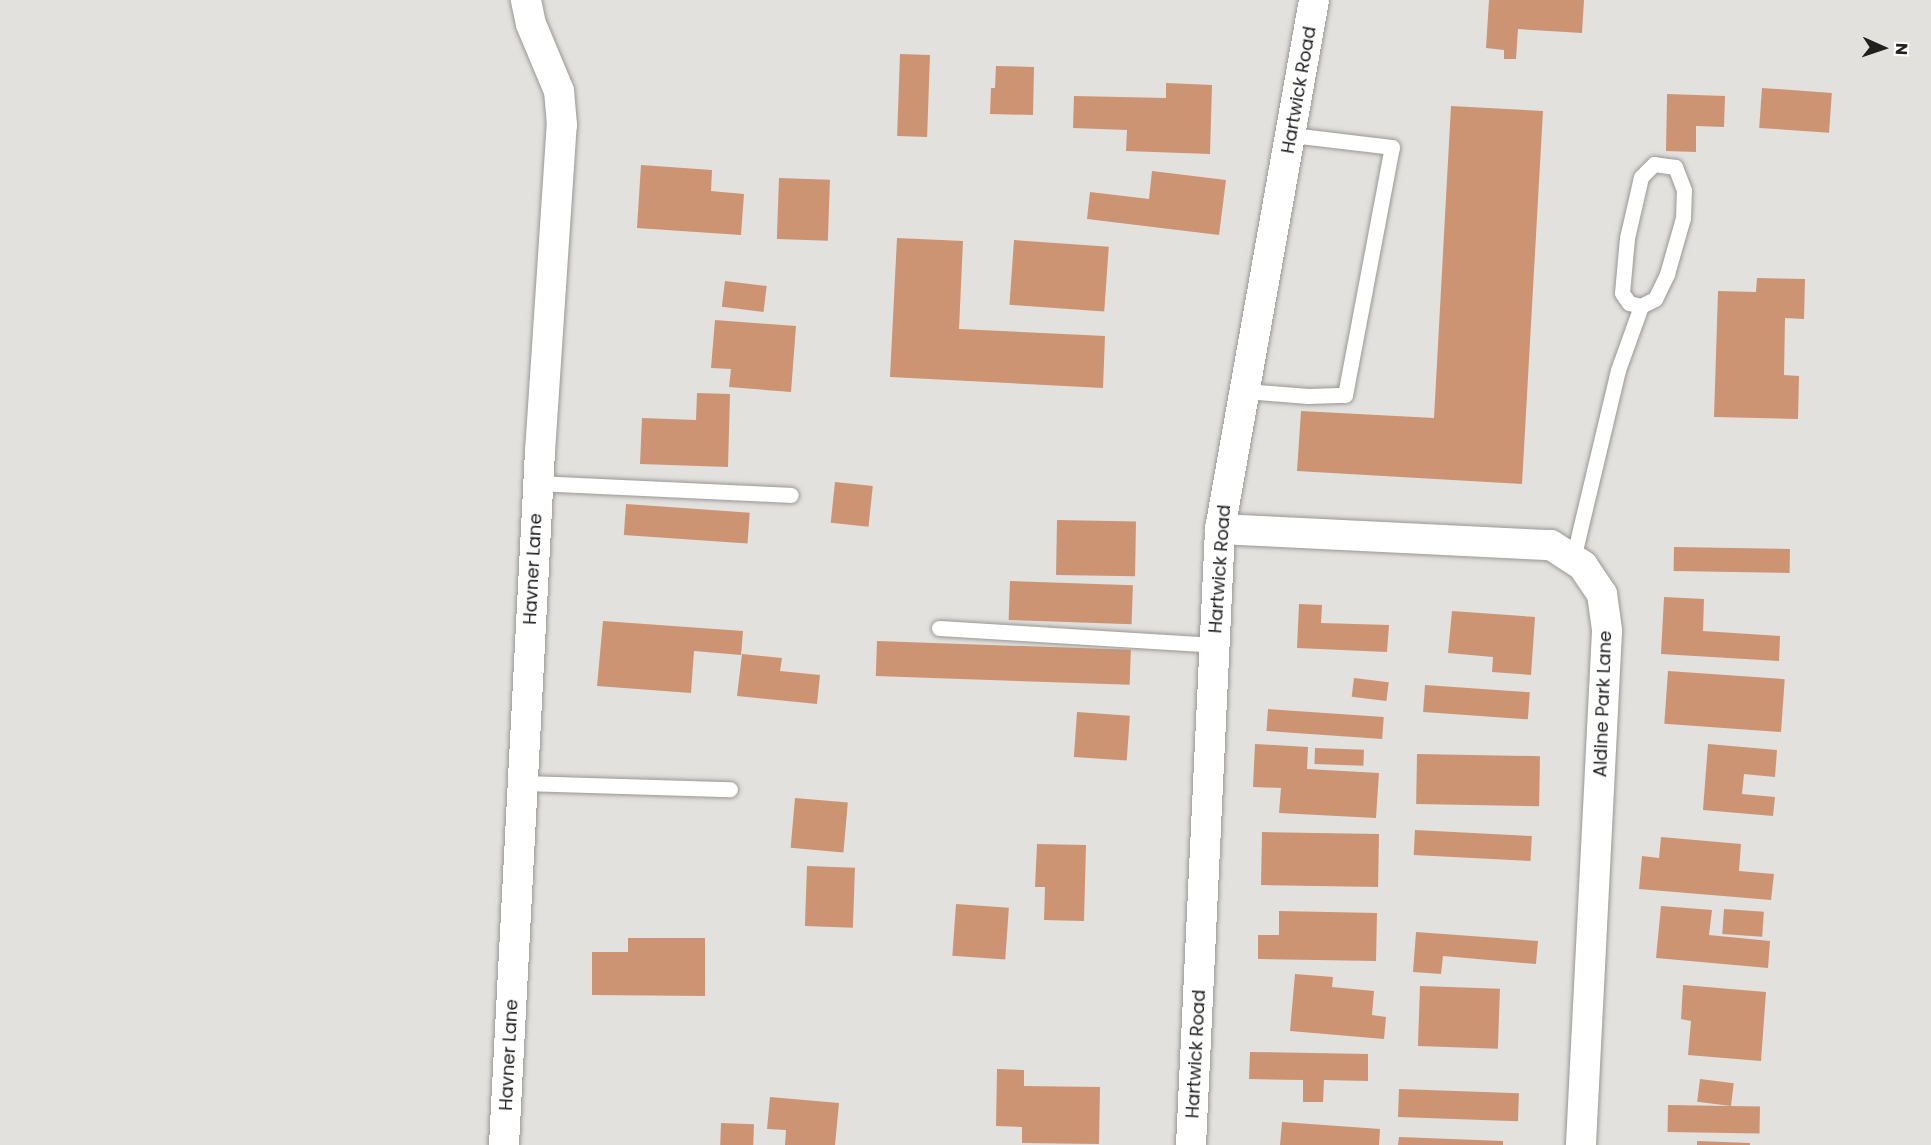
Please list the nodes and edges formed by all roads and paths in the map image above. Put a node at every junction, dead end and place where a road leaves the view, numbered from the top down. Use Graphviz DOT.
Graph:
graph roads {
  1 [pos="526,0"];
  2 [pos="1314,0"];
  3 [pos="1291,135"];
  4 [pos="1641,306"];
  5 [pos="1245,391"];
  6 [pos="538,483"];
  7 [pos="791,495"];
  8 [pos="1220,529"];
  9 [pos="1573,559"];
  10 [pos="939,628"];
  11 [pos="1215,645"];
  12 [pos="522,783"];
  13 [pos="730,789"];
  14 [pos="504,1145"];
  15 [pos="1191,1145"];
  16 [pos="1581,1145"];
  1 -- 6 [label="street, Havner Lane"];
  2 -- 3 [label="street, Hartwick Road"];
  3 -- 5 [label="street, Hartwick Road"];
  3 -- 5 [label="lane"];
  4 -- 4 [label="lane"];
  4 -- 9 [label="lane"];
  5 -- 8 [label="street, Hartwick Road"];
  6 -- 7 [label="lane"];
  6 -- 12 [label="street, Havner Lane"];
  8 -- 9 [label="street, Aldine Park Lane"];
  8 -- 11 [label="street, Hartwick Road"];
  9 -- 16 [label="street, Aldine Park Lane"];
  10 -- 11 [label="lane"];
  11 -- 15 [label="street, Hartwick Road"];
  12 -- 13 [label="lane"];
  12 -- 14 [label="street, Havner Lane"];
}
